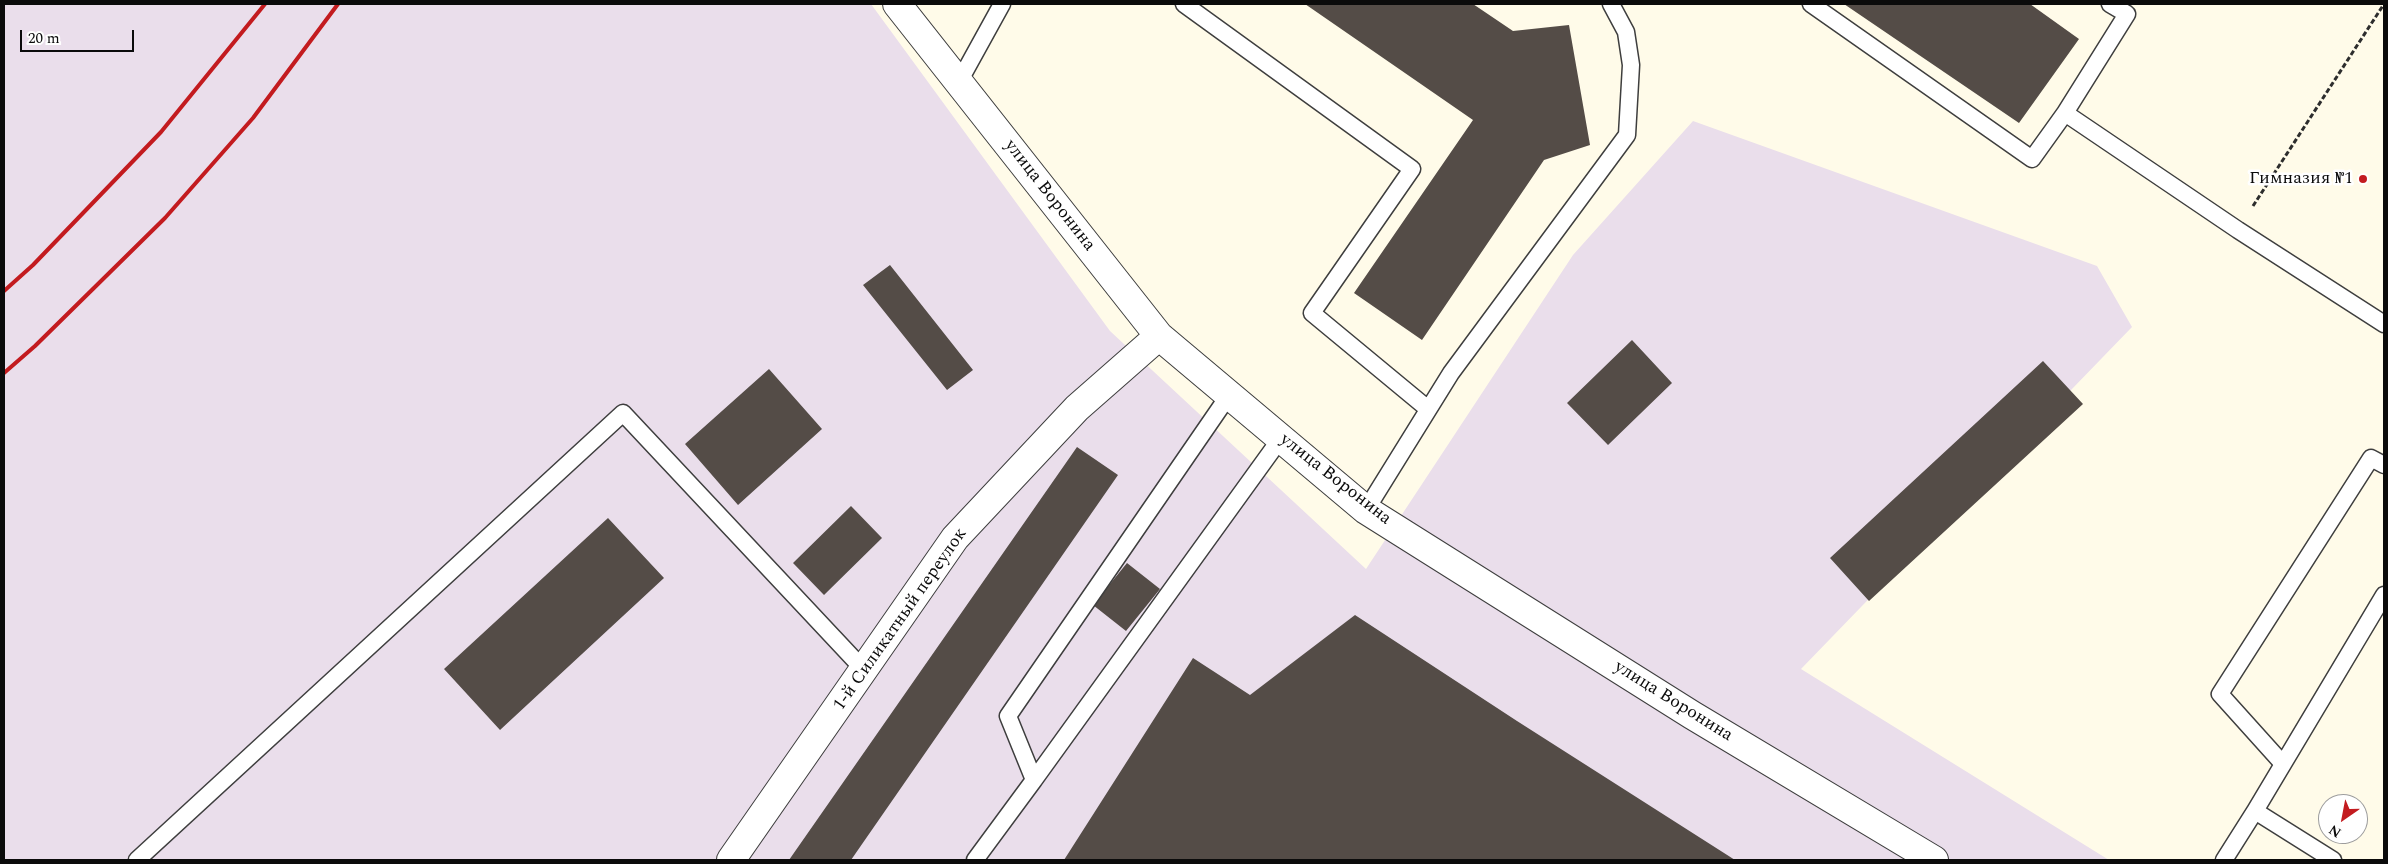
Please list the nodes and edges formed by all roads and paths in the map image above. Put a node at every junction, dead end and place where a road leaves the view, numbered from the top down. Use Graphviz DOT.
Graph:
graph roads {
  1 [pos="897,4"];
  2 [pos="1002,4"];
  3 [pos="1184,4"];
  4 [pos="1611,4"];
  5 [pos="1811,4"];
  6 [pos="2110,4"];
  7 [pos="2384,4"];
  8 [pos="959,82"];
  9 [pos="2066,113"];
  10 [pos="2238,230"];
  11 [pos="2384,324"];
  12 [pos="1159,336"];
  13 [pos="1229,395"];
  14 [pos="1428,409"];
  15 [pos="1281,438"];
  16 [pos="2384,465"];
  17 [pos="1366,510"];
  18 [pos="2384,595"];
  19 [pos="865,671"];
  20 [pos="2283,764"];
  21 [pos="1034,780"];
  22 [pos="2255,812"];
  23 [pos="137,860"];
  24 [pos="731,860"];
  25 [pos="976,860"];
  26 [pos="1934,860"];
  27 [pos="2224,860"];
  28 [pos="2334,860"];
  1 -- 8 [label="street, улица Воронина"];
  2 -- 8 [label="lane"];
  3 -- 14 [label="lane"];
  4 -- 14 [label="lane"];
  5 -- 9 [label="lane"];
  6 -- 9 [label="lane"];
  7 -- 10 [label="path"];
  8 -- 12 [label="street, улица Воронина"];
  9 -- 10 [label="lane"];
  10 -- 11 [label="lane"];
  12 -- 13 [label="street, улица Воронина"];
  12 -- 19 [label="street, 1-й Силикатный переулок"];
  13 -- 15 [label="street, улица Воронина"];
  13 -- 21 [label="lane"];
  14 -- 17 [label="lane"];
  15 -- 17 [label="street, улица Воронина"];
  15 -- 21 [label="lane"];
  16 -- 20 [label="lane"];
  17 -- 26 [label="street, улица Воронина"];
  18 -- 20 [label="lane"];
  19 -- 23 [label="lane"];
  19 -- 24 [label="street, 1-й Силикатный переулок"];
  20 -- 22 [label="lane"];
  21 -- 25 [label="lane"];
  22 -- 27 [label="lane"];
  22 -- 28 [label="lane"];
}
